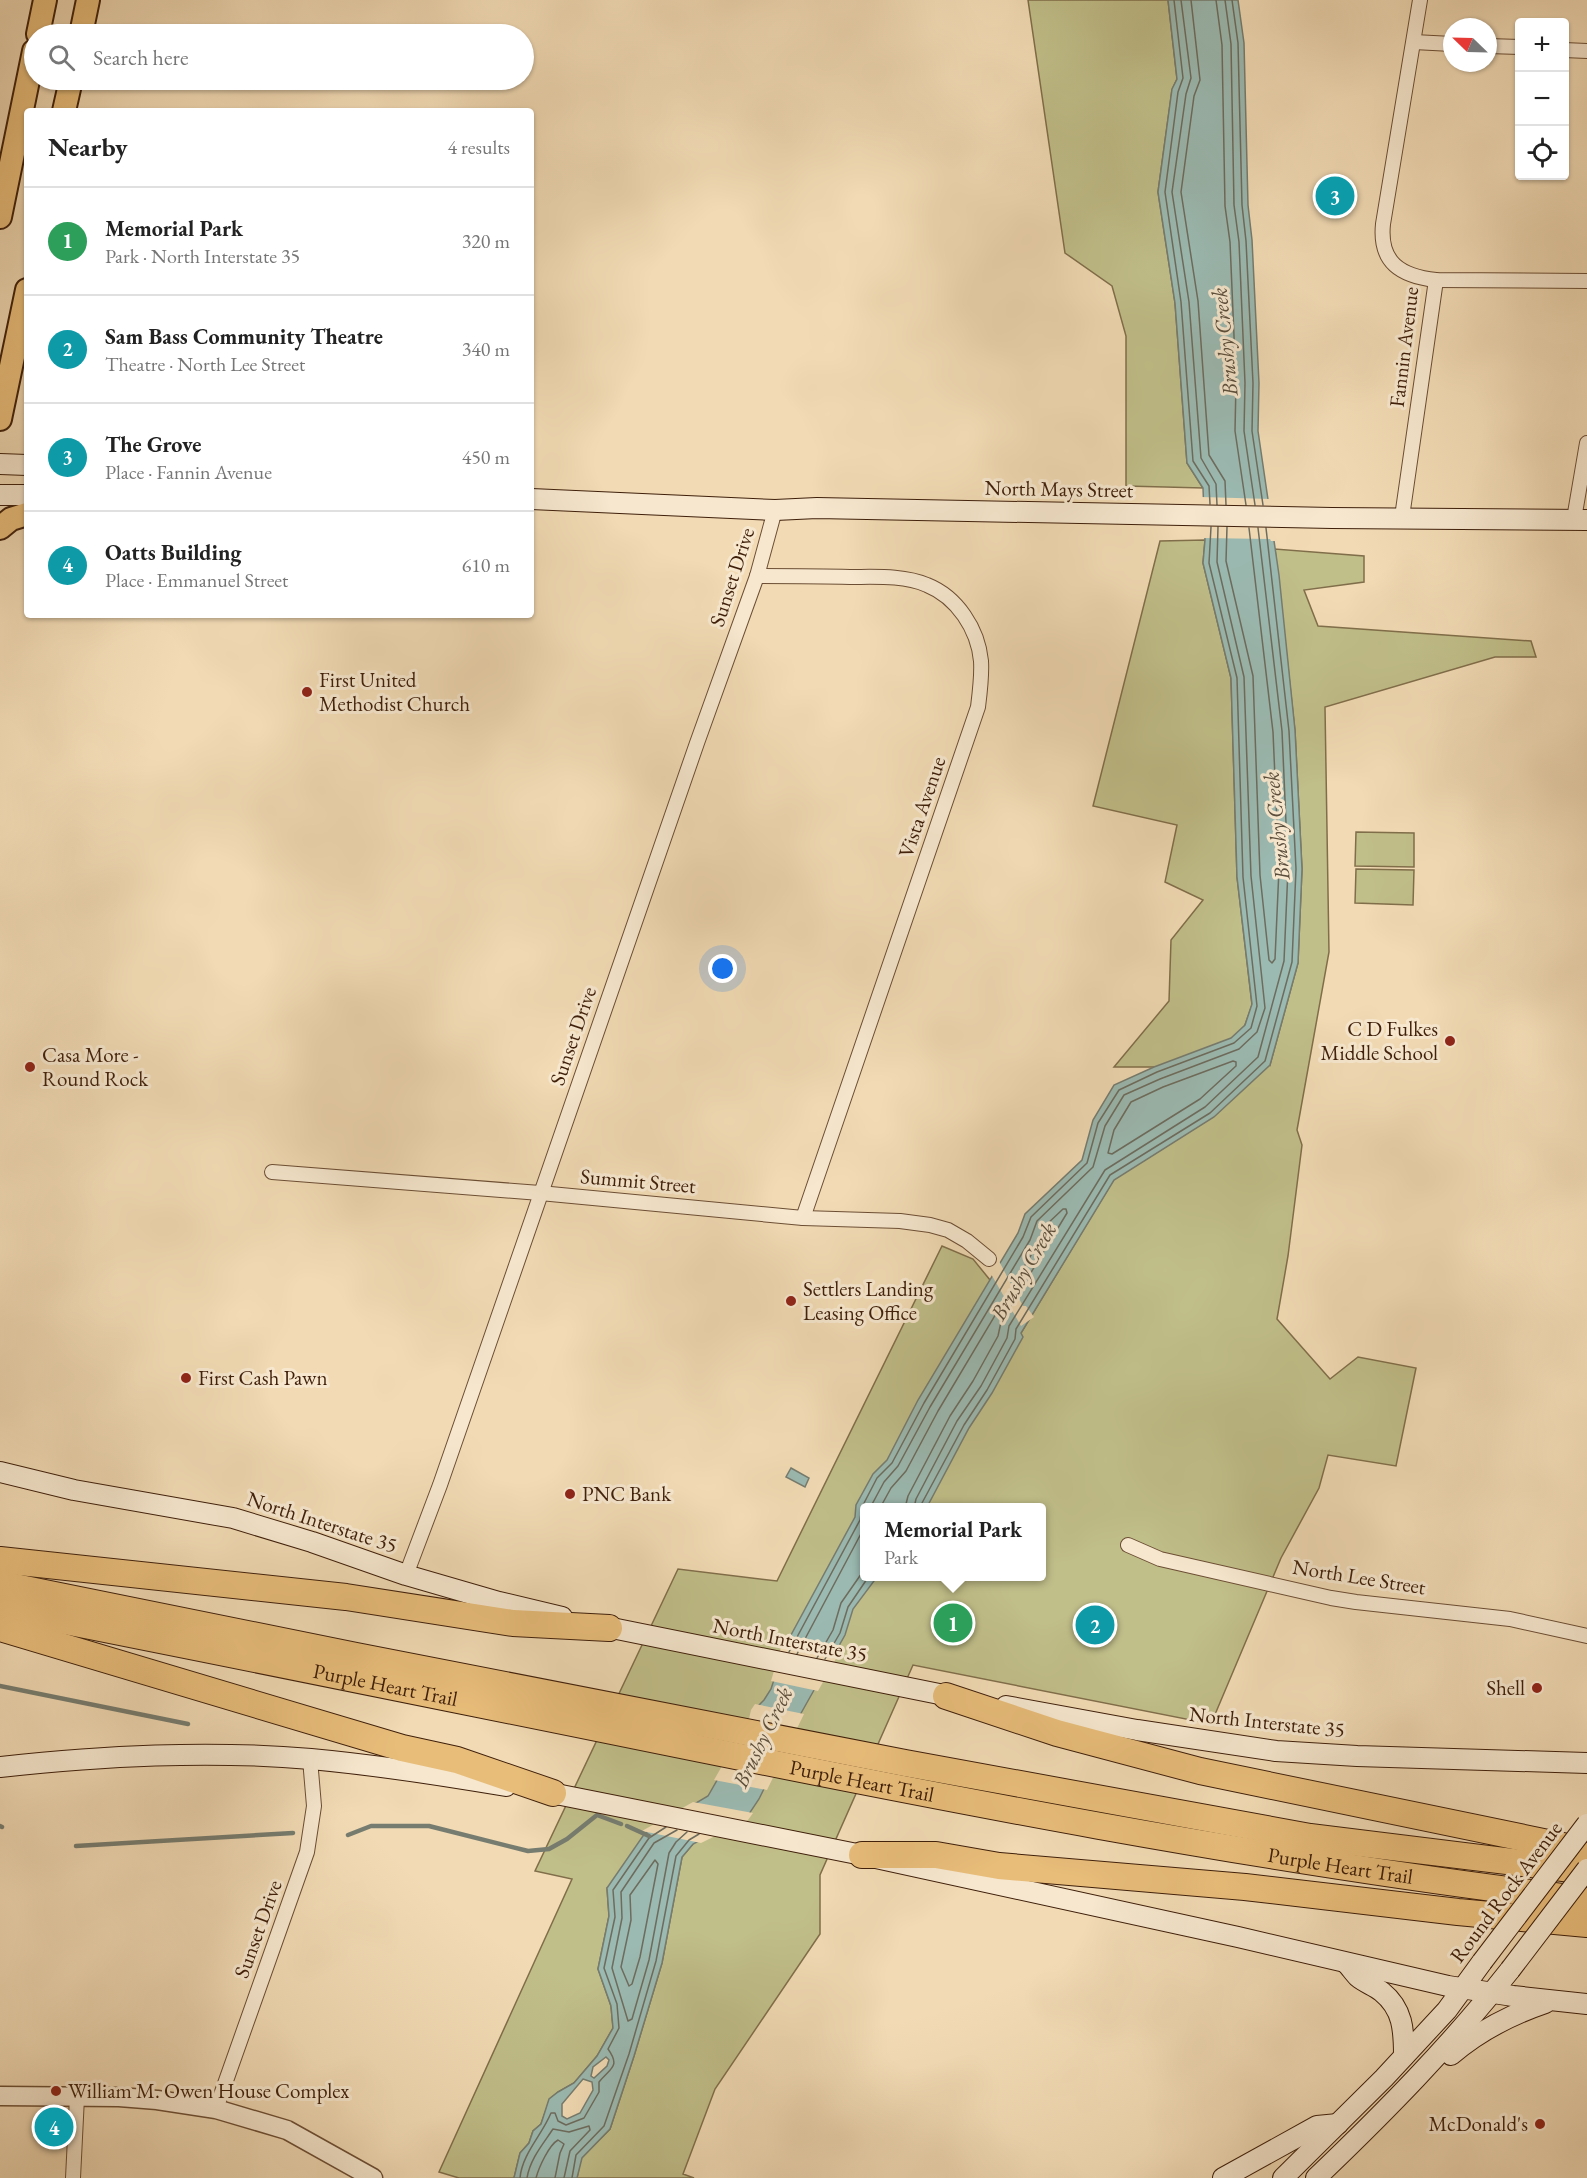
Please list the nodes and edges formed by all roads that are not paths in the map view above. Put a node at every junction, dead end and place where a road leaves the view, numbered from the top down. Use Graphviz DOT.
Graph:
graph roads {
  1 [pos="45,0"];
  2 [pos="88,0"];
  3 [pos="1420,0"];
  4 [pos="40,24"];
  5 [pos="83,24"];
  6 [pos="1413,42"];
  7 [pos="1443,44"];
  8 [pos="1497,46"];
  9 [pos="1515,47"];
  10 [pos="1569,50"];
  11 [pos="1587,51"];
  12 [pos="26,90"];
  13 [pos="70,90"];
  14 [pos="73,90"];
  15 [pos="65,108"];
  16 [pos="72,108"];
  17 [pos="0,215"];
  18 [pos="1436,280"];
  19 [pos="1587,281"];
  20 [pos="24,304"];
  21 [pos="0,419"];
  22 [pos="1587,442"];
  23 [pos="0,464"];
  24 [pos="24,465"];
  25 [pos="0,495"];
  26 [pos="24,495"];
  27 [pos="534,499"];
  28 [pos="775,510"];
  29 [pos="24,515"];
  30 [pos="1402,517"];
  31 [pos="1581,520"];
  32 [pos="0,528"];
  33 [pos="757,576"];
  34 [pos="272,1172"];
  35 [pos="540,1193"];
  36 [pos="803,1218"];
  37 [pos="989,1259"];
  38 [pos="0,1472"];
  39 [pos="1128,1545"];
  40 [pos="0,1560"];
  41 [pos="406,1575"];
  42 [pos="0,1584"];
  43 [pos="0,1608"];
  44 [pos="0,1628"];
  45 [pos="618,1630"];
  46 [pos="1587,1636"];
  47 [pos="940,1694"];
  48 [pos="310,1759"];
  49 [pos="1587,1763"];
  50 [pos="0,1767"];
  51 [pos="560,1795"];
  52 [pos="1587,1824"];
  53 [pos="1587,1851"];
  54 [pos="862,1855"];
  55 [pos="1587,1870"];
  56 [pos="1587,1900"];
  57 [pos="1587,1924"];
  58 [pos="1346,1963"];
  59 [pos="1462,1988"];
  60 [pos="1491,1993"];
  61 [pos="1551,2001"];
  62 [pos="1587,2004"];
  63 [pos="1404,2055"];
  64 [pos="1413,2083"];
  65 [pos="0,2096"];
  66 [pos="77,2097"];
  67 [pos="216,2109"];
  68 [pos="1338,2124"];
  69 [pos="73,2178"];
  70 [pos="373,2178"];
  71 [pos="1222,2178"];
  72 [pos="1282,2178"];
  73 [pos="1316,2178"];
  1 -- 4 [label="highway"];
  2 -- 5 [label="highway"];
  3 -- 6 [label="street, Fannin Avenue"];
  6 -- 7 [label="street"];
  6 -- 18 [label="street, Fannin Avenue"];
  8 -- 9 [label="street"];
  10 -- 11 [label="street"];
  12 -- 17 [label="highway"];
  13 -- 15 [label="highway"];
  14 -- 16 [label="highway"];
  18 -- 19 [label="street"];
  18 -- 30 [label="street, Fannin Avenue"];
  20 -- 21 [label="highway"];
  22 -- 31 [label="street"];
  23 -- 24 [label="main road"];
  25 -- 26 [label="main road"];
  27 -- 28 [label="main road, North Mays Street"];
  28 -- 30 [label="main road, North Mays Street"];
  28 -- 33 [label="street, Sunset Drive"];
  29 -- 32 [label="highway"];
  30 -- 31 [label="main road, North Mays Street"];
  33 -- 35 [label="street, Sunset Drive"];
  33 -- 36 [label="street, Vista Avenue"];
  34 -- 35 [label="street, Summit Street"];
  35 -- 36 [label="street, Summit Street"];
  35 -- 41 [label="street, Sunset Drive"];
  36 -- 37 [label="street, Summit Street"];
  38 -- 41 [label="main road, North Interstate 35"];
  39 -- 46 [label="street, North Lee Street"];
  40 -- 45 [label="highway"];
  41 -- 45 [label="main road, North Interstate 35"];
  42 -- 55 [label="highway, Purple Heart Trail"];
  43 -- 56 [label="highway, Purple Heart Trail"];
  44 -- 51 [label="highway"];
  45 -- 47 [label="main road, North Interstate 35"];
  47 -- 49 [label="main road, North Interstate 35"];
  47 -- 53 [label="highway"];
  48 -- 50 [label="main road"];
  48 -- 51 [label="main road"];
  48 -- 67 [label="street, Sunset Drive"];
  51 -- 54 [label="main road"];
  52 -- 59 [label="main road, Round Rock Avenue, bridge"];
  54 -- 57 [label="highway"];
  54 -- 58 [label="main road"];
  55 -- 60 [label="main road, bridge"];
  58 -- 59 [label="main road"];
  58 -- 63 [label="main road"];
  59 -- 60 [label="main road"];
  59 -- 63 [label="main road, Round Rock Avenue"];
  60 -- 61 [label="main road"];
  60 -- 64 [label="main road"];
  61 -- 62 [label="main road"];
  61 -- 64 [label="main road"];
  63 -- 68 [label="main road, Round Rock Avenue"];
  64 -- 73 [label="main road"];
  65 -- 66 [label="street"];
  66 -- 67 [label="street"];
  66 -- 69 [label="street"];
  67 -- 70 [label="street"];
  68 -- 71 [label="main road"];
  68 -- 72 [label="main road, Round Rock Avenue"];
}
